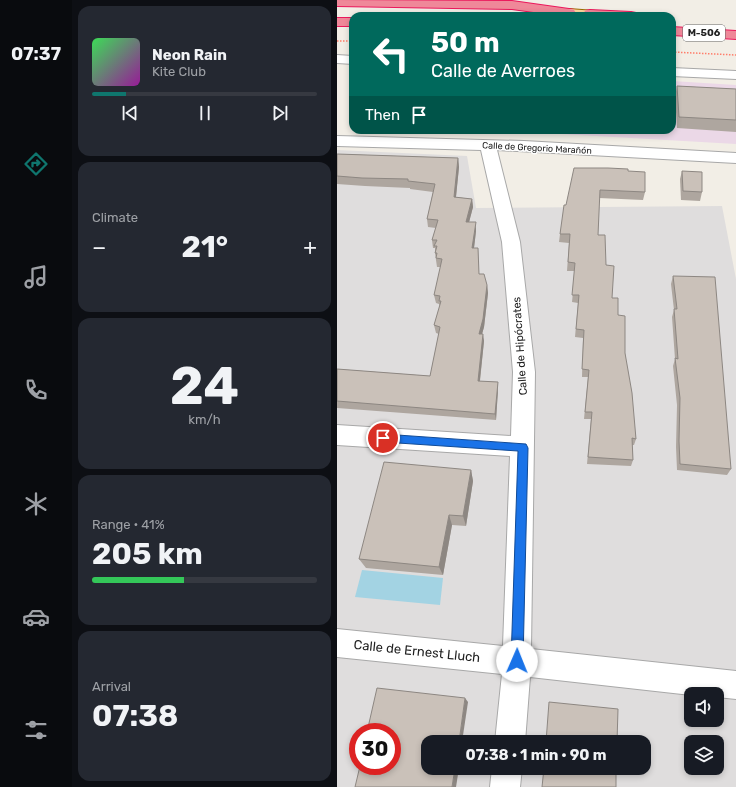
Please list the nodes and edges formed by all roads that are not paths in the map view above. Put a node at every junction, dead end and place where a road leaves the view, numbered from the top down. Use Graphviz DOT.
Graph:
graph roads {
  1 [pos="337,2"];
  2 [pos="337,9"];
  3 [pos="511,12"];
  4 [pos="562,12"];
  5 [pos="337,22"];
  6 [pos="349,22"];
  7 [pos="676,31"];
  8 [pos="736,35"];
  9 [pos="337,59"];
  10 [pos="349,60"];
  11 [pos="676,72"];
  12 [pos="736,75"];
  13 [pos="337,141"];
  14 [pos="487,145"];
  15 [pos="736,158"];
  16 [pos="337,435"];
  17 [pos="523,448"];
  18 [pos="337,643"];
  19 [pos="517,661"];
  20 [pos="736,685"];
  21 [pos="511,735"];
  22 [pos="506,775"];
  23 [pos="505,787"];
  1 -- 4 [label="highway"];
  2 -- 3 [label="highway"];
  5 -- 6 [label="highway"];
  7 -- 8 [label="highway, M-506"];
  9 -- 10 [label="street"];
  11 -- 12 [label="street"];
  13 -- 14 [label="street, Calle de Gregorio Marañón"];
  14 -- 15 [label="street, Calle de Gregorio Marañón"];
  14 -- 17 [label="street, Calle de Hipócrates"];
  16 -- 17 [label="street"];
  17 -- 19 [label="street, Calle de Hipócrates"];
  18 -- 19 [label="street, Calle de Ernest Lluch"];
  19 -- 20 [label="street, Calle de Ernest Lluch"];
  19 -- 21 [label="street, Calle de Hipócrates"];
  22 -- 23 [label="street"];
}
